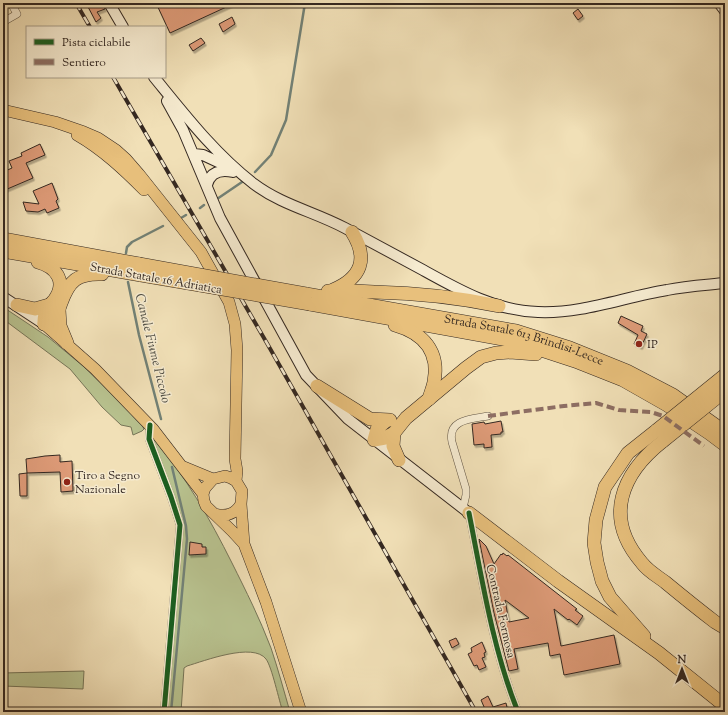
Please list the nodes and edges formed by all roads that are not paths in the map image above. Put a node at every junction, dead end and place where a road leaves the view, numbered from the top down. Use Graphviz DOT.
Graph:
graph roads {
  1 [pos="10,3"];
  2 [pos="110,3"];
  3 [pos="719,3"];
  4 [pos="725,11"];
  5 [pos="3,22"];
  6 [pos="122,26"];
  7 [pos="155,78"];
  8 [pos="155,78"];
  9 [pos="3,110"];
  10 [pos="216,149"];
  11 [pos="194,154"];
  12 [pos="245,176"];
  13 [pos="207,185"];
  14 [pos="352,232"];
  15 [pos="4,247"];
  16 [pos="140,270"];
  17 [pos="725,283"];
  18 [pos="332,291"];
  19 [pos="3,297"];
  20 [pos="308,299"];
  21 [pos="17,305"];
  22 [pos="499,306"];
  23 [pos="54,308"];
  24 [pos="360,313"];
  25 [pos="44,324"];
  26 [pos="67,343"];
  27 [pos="575,361"];
  28 [pos="725,375"];
  29 [pos="317,386"];
  30 [pos="725,391"];
  31 [pos="429,399"];
  32 [pos="488,416"];
  33 [pos="406,418"];
  34 [pos="386,421"];
  35 [pos="150,425"];
  36 [pos="725,432"];
  37 [pos="394,433"];
  38 [pos="660,435"];
  39 [pos="374,440"];
  40 [pos="725,445"];
  41 [pos="399,460"];
  42 [pos="183,467"];
  43 [pos="213,479"];
  44 [pos="236,481"];
  45 [pos="203,494"];
  46 [pos="241,504"];
  47 [pos="466,511"];
  48 [pos="216,514"];
  49 [pos="244,544"];
  50 [pos="725,628"];
  51 [pos="659,653"];
  52 [pos="725,706"];
  53 [pos="164,712"];
  54 [pos="301,712"];
  55 [pos="518,712"];
  1 -- 5 [label="street"];
  2 -- 6 [label="main road"];
  3 -- 4 [label="main road"];
  7 -- 10 [label="main road"];
  8 -- 11 [label="main road"];
  9 -- 44 [label="main road"];
  10 -- 11 [label="main road"];
  10 -- 12 [label="main road"];
  11 -- 12 [label="main road"];
  11 -- 13 [label="main road"];
  12 -- 13 [label="main road"];
  12 -- 14 [label="main road"];
  13 -- 29 [label="main road"];
  14 -- 18 [label="highway"];
  14 -- 22 [label="main road"];
  15 -- 16 [label="highway, Strada Statale 16 Adriatica"];
  15 -- 23 [label="highway"];
  16 -- 20 [label="highway, Strada Statale 16 Adriatica, bridge"];
  16 -- 23 [label="highway"];
  17 -- 22 [label="main road"];
  18 -- 20 [label="highway"];
  18 -- 22 [label="highway"];
  19 -- 21 [label="main road"];
  20 -- 24 [label="highway, Strada Statale 613 Brindisi-Lecce"];
  20 -- 36 [label="highway, Strada Statale 613 Brindisi-Lecce"];
  21 -- 23 [label="highway"];
  21 -- 25 [label="main road"];
  23 -- 25 [label="highway"];
  23 -- 26 [label="highway"];
  24 -- 27 [label="highway, Strada Statale 613 Brindisi-Lecce"];
  24 -- 31 [label="highway"];
  25 -- 26 [label="main road"];
  26 -- 35 [label="main road"];
  27 -- 31 [label="highway"];
  27 -- 40 [label="highway, Strada Statale 613 Brindisi-Lecce"];
  28 -- 38 [label="highway, bridge"];
  29 -- 34 [label="highway"];
  29 -- 39 [label="main road"];
  30 -- 38 [label="highway, bridge"];
  31 -- 33 [label="highway"];
  32 -- 47 [label="street, Contrada Formosa"];
  33 -- 34 [label="highway"];
  33 -- 37 [label="highway"];
  34 -- 39 [label="highway"];
  35 -- 42 [label="main road"];
  35 -- 53 [label="street"];
  37 -- 39 [label="highway"];
  37 -- 41 [label="highway"];
  38 -- 50 [label="highway"];
  38 -- 51 [label="highway"];
  39 -- 41 [label="main road"];
  41 -- 47 [label="main road"];
  42 -- 43 [label="main road"];
  42 -- 45 [label="main road"];
  43 -- 44 [label="main road"];
  43 -- 45 [label="main road"];
  44 -- 46 [label="main road"];
  45 -- 48 [label="main road"];
  46 -- 48 [label="main road"];
  46 -- 49 [label="main road"];
  47 -- 51 [label="highway"];
  47 -- 55 [label="street, Contrada Formosa"];
  48 -- 49 [label="main road"];
  49 -- 54 [label="main road"];
  51 -- 52 [label="highway"];
}
